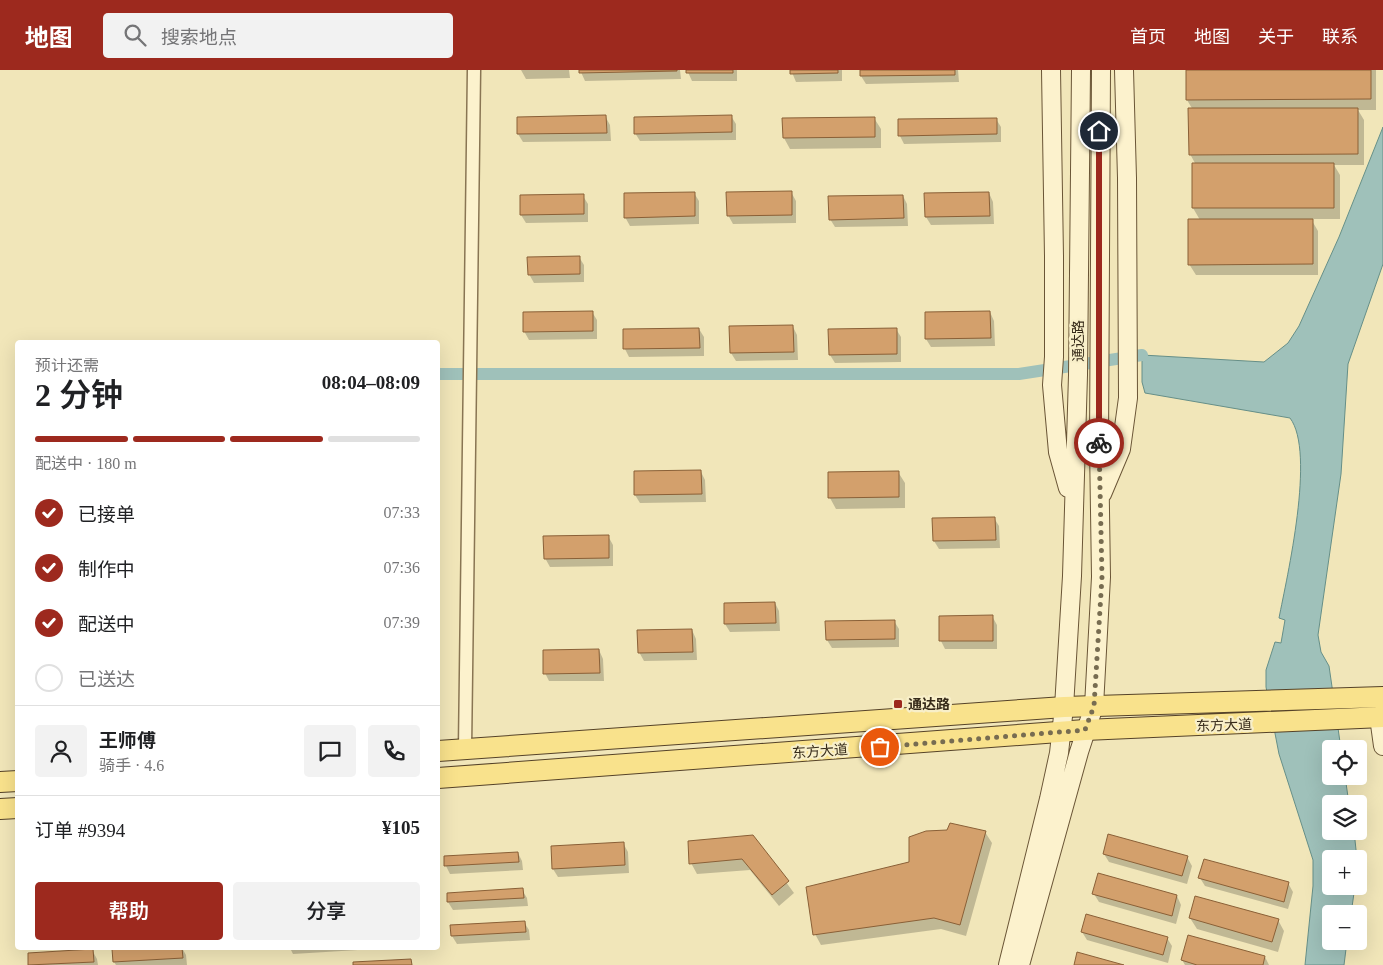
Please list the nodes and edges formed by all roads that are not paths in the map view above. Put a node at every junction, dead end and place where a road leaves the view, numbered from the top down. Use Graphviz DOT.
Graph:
graph roads {
  1 [pos="474,70"];
  2 [pos="1050,70"];
  3 [pos="1081,70"];
  4 [pos="1100,70"];
  5 [pos="1124,70"];
  6 [pos="1100,499"];
  7 [pos="1073,503"];
  8 [pos="1383,697"];
  9 [pos="1094,706"];
  10 [pos="1064,707"];
  11 [pos="1381,717"];
  12 [pos="1085,730"];
  13 [pos="1060,733"];
  14 [pos="1383,746"];
  15 [pos="465,749"];
  16 [pos="440,751"];
  17 [pos="440,778"];
  18 [pos="15,781"];
  19 [pos="0,782"];
  20 [pos="15,808"];
  21 [pos="0,809"];
  22 [pos="1008,965"];
  23 [pos="1020,965"];
  1 -- 15 [label="street"];
  2 -- 7 [label="main road"];
  3 -- 7 [label="main road, 通达路"];
  4 -- 6 [label="main road, 通达路"];
  5 -- 6 [label="main road"];
  6 -- 9 [label="main road, 通达路"];
  7 -- 10 [label="main road, 通达路"];
  8 -- 9 [label="main road, 东方大道"];
  9 -- 10 [label="main road, 东方大道"];
  9 -- 12 [label="main road, 通达路"];
  10 -- 13 [label="main road, 通达路"];
  10 -- 15 [label="main road, 东方大道"];
  11 -- 12 [label="main road, 东方大道"];
  11 -- 14 [label="main road"];
  12 -- 13 [label="main road, 东方大道"];
  12 -- 23 [label="main road, 通达路"];
  13 -- 17 [label="main road, 东方大道"];
  13 -- 22 [label="main road, 通达路"];
  15 -- 16 [label="main road, 东方大道"];
  18 -- 19 [label="main road"];
  20 -- 21 [label="main road"];
}
